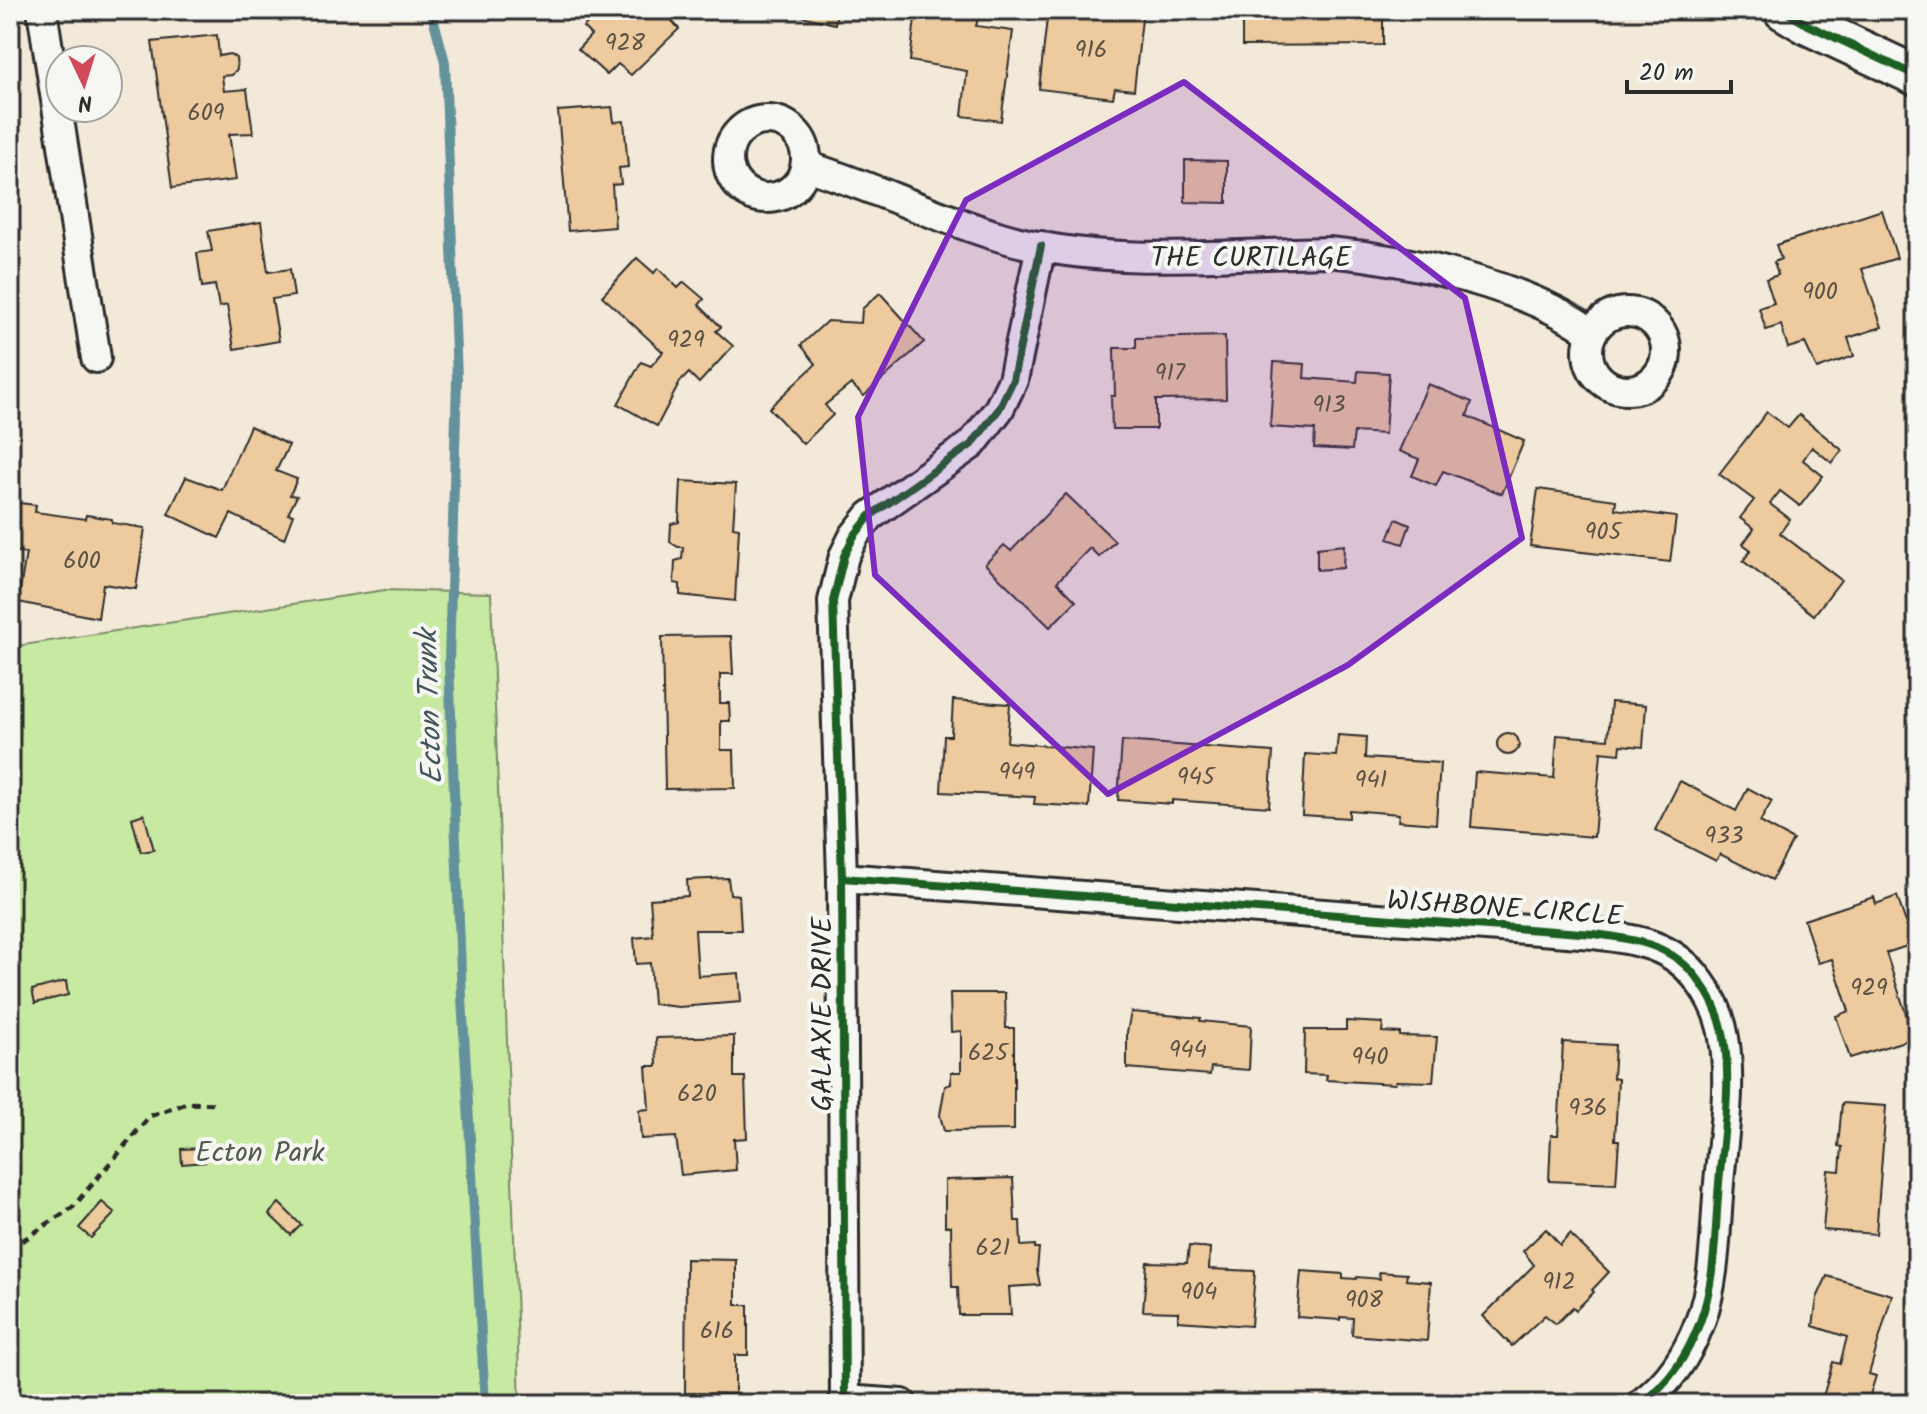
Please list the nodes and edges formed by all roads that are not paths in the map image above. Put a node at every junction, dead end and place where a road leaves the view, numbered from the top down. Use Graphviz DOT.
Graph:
graph roads {
  1 [pos="42,10"];
  2 [pos="1783,10"];
  3 [pos="1917,76"];
  4 [pos="806,166"];
  5 [pos="1041,246"];
  6 [pos="1592,333"];
  7 [pos="96,358"];
  8 [pos="842,878"];
  9 [pos="845,1402"];
  10 [pos="902,1404"];
  11 [pos="1641,1404"];
  1 -- 7 [label="street"];
  2 -- 3 [label="main road"];
  4 -- 5 [label="street, THE CURTILAGE"];
  5 -- 6 [label="street, THE CURTILAGE"];
  5 -- 8 [label="street, GALAXIE DRIVE"];
  8 -- 9 [label="street, GALAXIE DRIVE"];
  8 -- 11 [label="street, WISHBONE CIRCLE"];
  9 -- 10 [label="street"];
}
